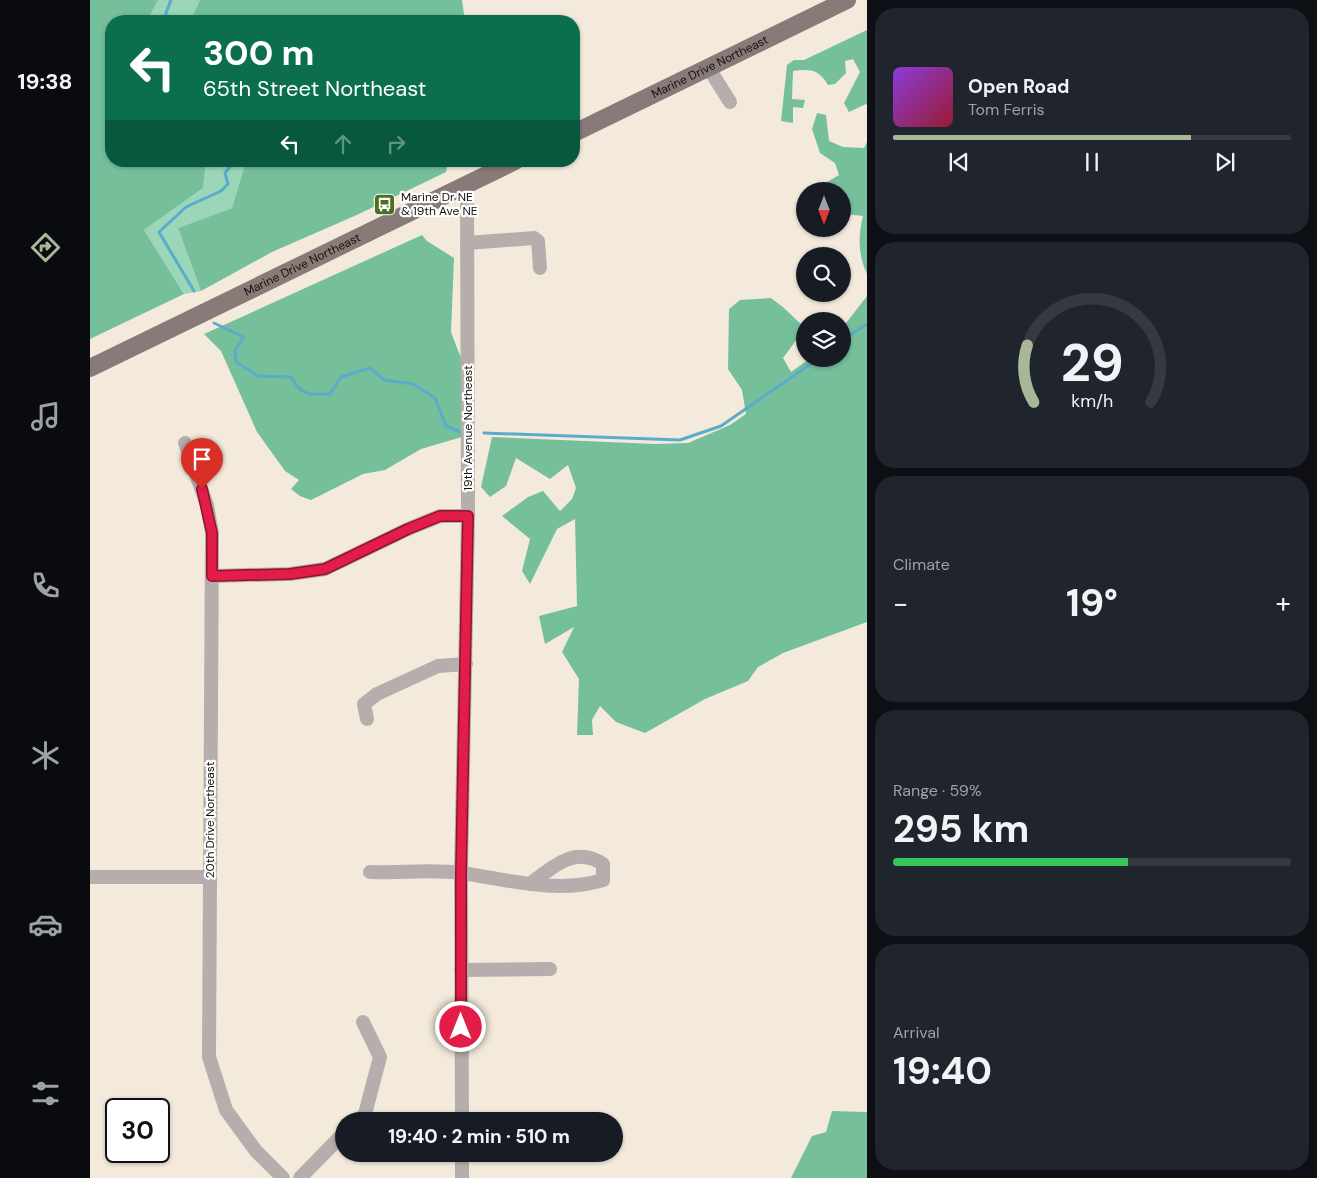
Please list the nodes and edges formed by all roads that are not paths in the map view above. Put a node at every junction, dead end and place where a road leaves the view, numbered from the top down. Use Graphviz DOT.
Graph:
graph roads {
  1 [pos="847,0"];
  2 [pos="708,67"];
  3 [pos="730,102"];
  4 [pos="580,130"];
  5 [pos="503,167"];
  6 [pos="467,185"];
  7 [pos="467,243"];
  8 [pos="540,268"];
  9 [pos="90,368"];
  10 [pos="185,443"];
  11 [pos="468,516"];
  12 [pos="212,576"];
  13 [pos="466,664"];
  14 [pos="367,719"];
  15 [pos="370,872"];
  16 [pos="461,873"];
  17 [pos="90,877"];
  18 [pos="210,877"];
  19 [pos="530,884"];
  20 [pos="550,969"];
  21 [pos="461,970"];
  22 [pos="363,1022"];
  23 [pos="366,1112"];
  24 [pos="462,1112"];
  25 [pos="335,1142"];
  26 [pos="462,1162"];
  27 [pos="283,1178"];
  28 [pos="300,1178"];
  29 [pos="462,1178"];
  1 -- 2 [label="main road, Marine Drive Northeast"];
  2 -- 3 [label="street"];
  2 -- 4 [label="main road, Marine Drive Northeast"];
  5 -- 6 [label="main road, Marine Drive Northeast"];
  6 -- 7 [label="street, 19th Avenue Northeast"];
  6 -- 9 [label="main road, Marine Drive Northeast"];
  7 -- 8 [label="street"];
  7 -- 11 [label="street, 19th Avenue Northeast"];
  10 -- 12 [label="street, 20th Drive Northeast"];
  11 -- 12 [label="street"];
  11 -- 13 [label="street, 19th Avenue Northeast"];
  12 -- 18 [label="street, 20th Drive Northeast"];
  13 -- 14 [label="street"];
  13 -- 16 [label="street, 19th Avenue Northeast"];
  15 -- 16 [label="street"];
  16 -- 19 [label="street"];
  16 -- 21 [label="street, 19th Avenue Northeast"];
  17 -- 18 [label="street"];
  18 -- 27 [label="street, 20th Drive Northeast"];
  19 -- 19 [label="street"];
  20 -- 21 [label="street"];
  21 -- 24 [label="street, 19th Avenue Northeast"];
  22 -- 23 [label="street"];
  25 -- 28 [label="street"];
  26 -- 29 [label="street"];
}
